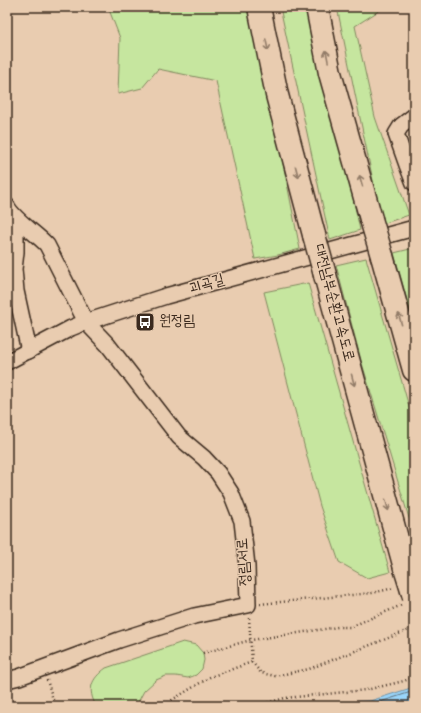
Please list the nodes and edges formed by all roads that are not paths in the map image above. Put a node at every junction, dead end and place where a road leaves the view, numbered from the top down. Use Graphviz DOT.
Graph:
graph roads {
  1 [pos="259,7"];
  2 [pos="317,7"];
  3 [pos="414,116"];
  4 [pos="414,183"];
  5 [pos="9,210"];
  6 [pos="414,228"];
  7 [pos="86,322"];
  8 [pos="28,351"];
  9 [pos="7,362"];
  10 [pos="414,370"];
  11 [pos="406,589"];
  12 [pos="7,680"];
  1 -- 11 [label="highway, 대전남부순환고속도로, one-way, bridge"];
  10 -- 2 [label="highway, one-way, bridge"];
  3 -- 4 [label="street"];
  5 -- 7 [label="street, 정림서로"];
  5 -- 8 [label="street"];
  6 -- 7 [label="street, 괴곡길"];
  7 -- 8 [label="street, 괴곡길"];
  7 -- 12 [label="street, 정림서로"];
  8 -- 9 [label="street, 괴곡길"];
}
